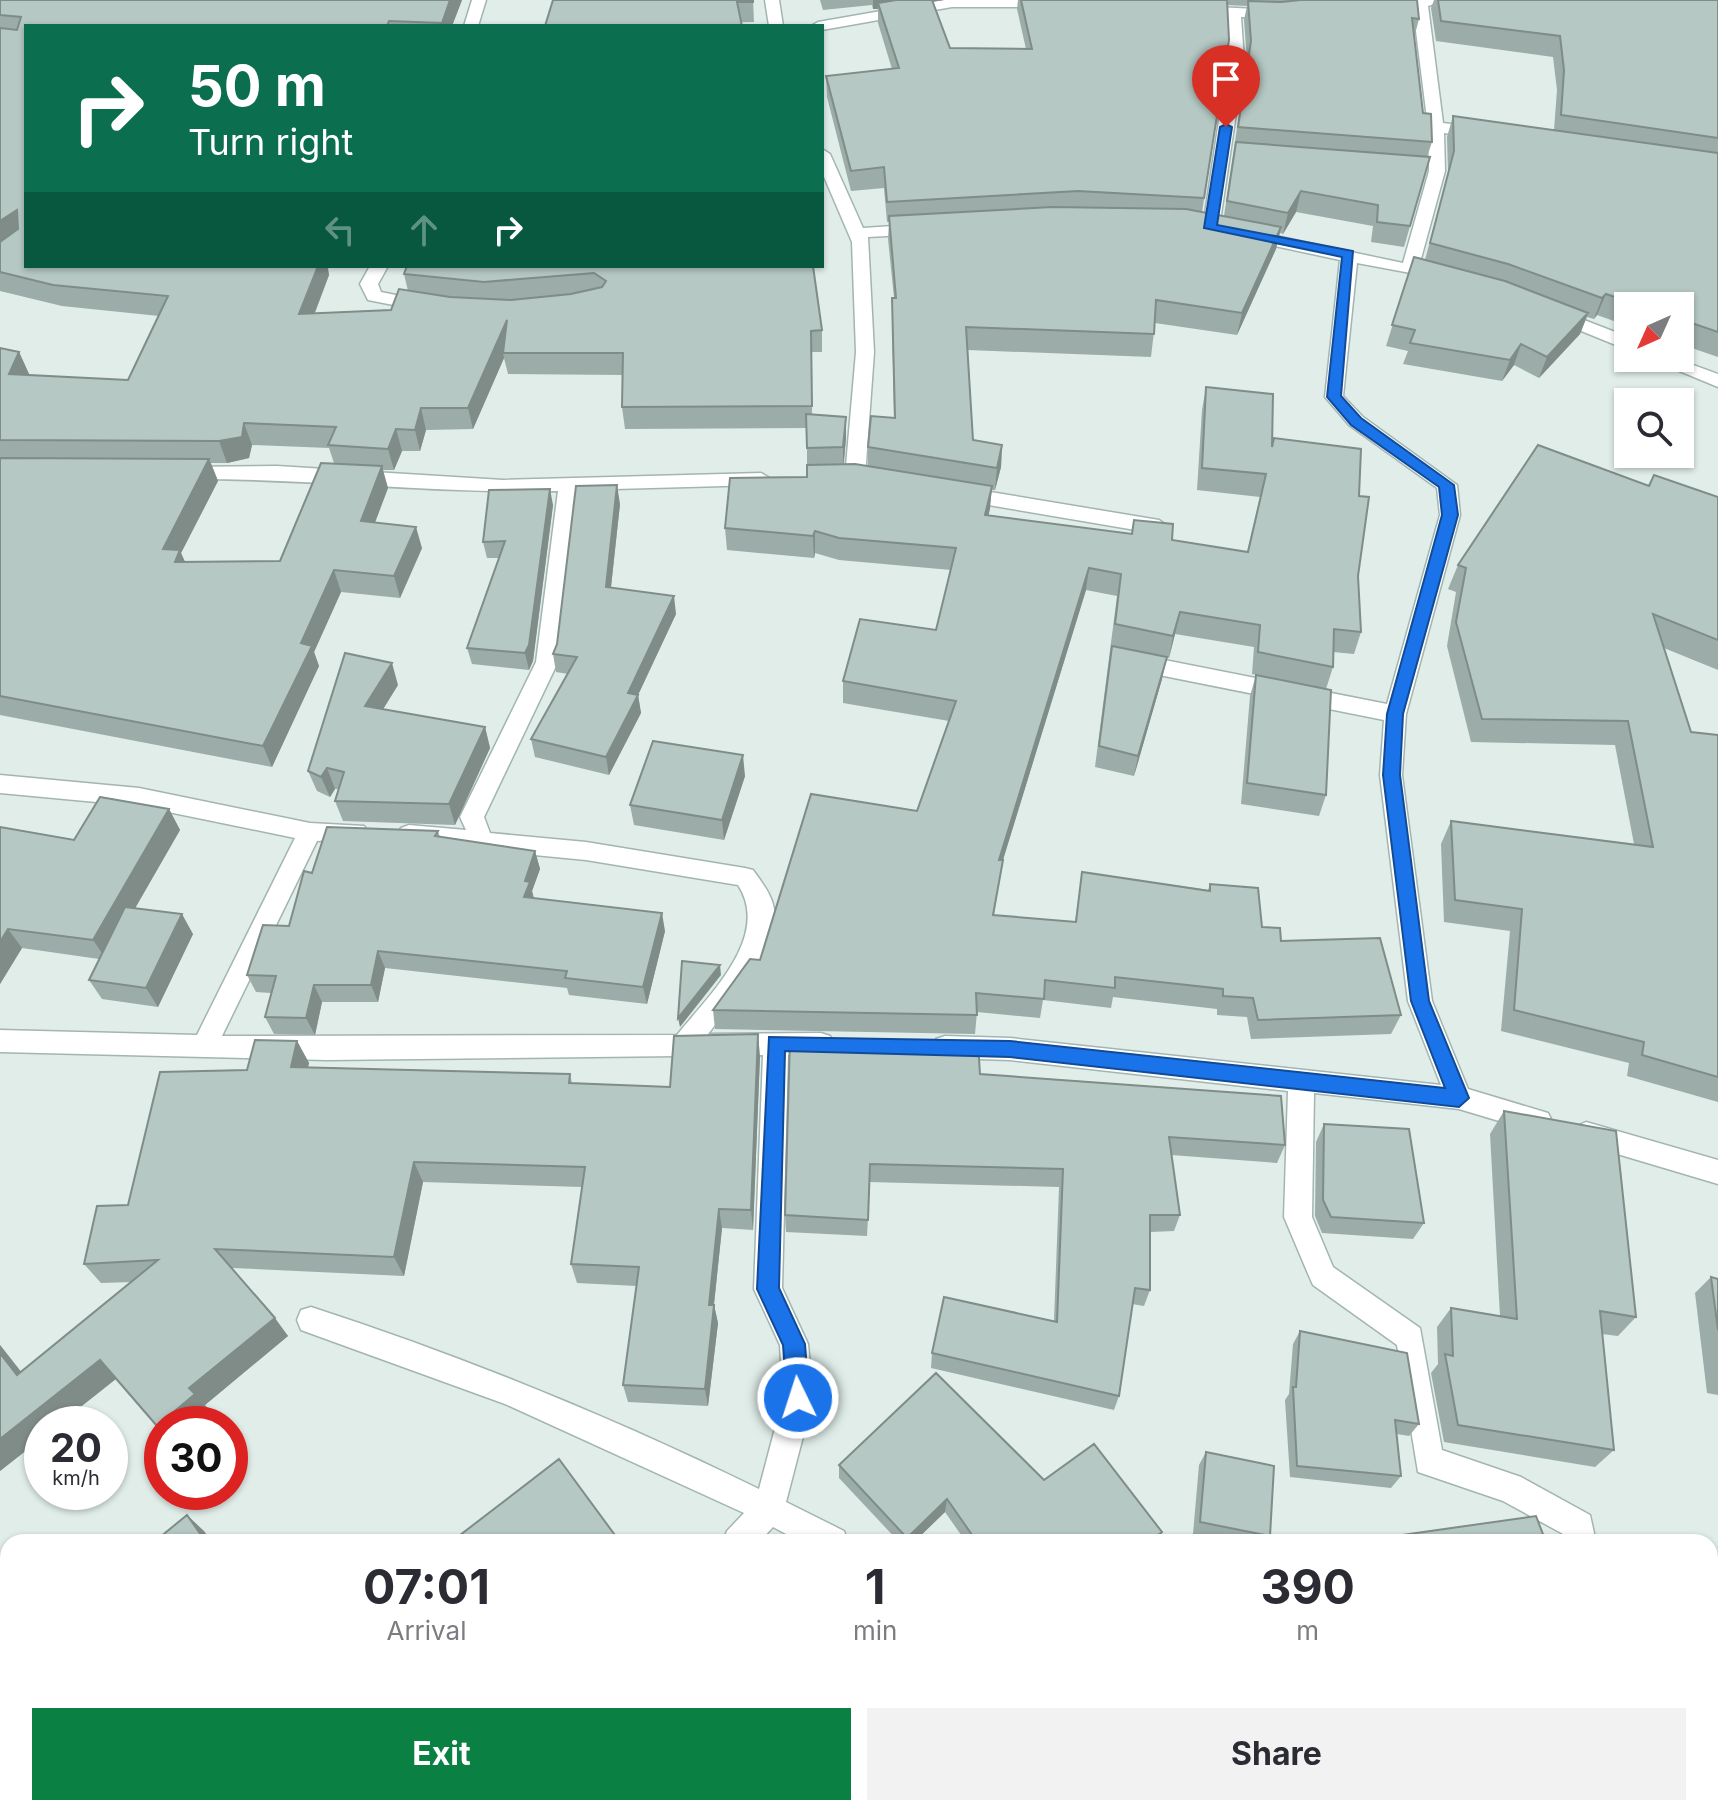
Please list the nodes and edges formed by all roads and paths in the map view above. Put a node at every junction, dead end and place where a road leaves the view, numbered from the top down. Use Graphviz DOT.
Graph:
graph roads {
  1 [pos="479,0"];
  2 [pos="772,0"];
  3 [pos="1441,0"];
  4 [pos="1034,1"];
  5 [pos="1420,3"];
  6 [pos="1065,4"];
  7 [pos="1375,7"];
  8 [pos="1172,9"];
  9 [pos="1233,12"];
  10 [pos="1291,13"];
  11 [pos="472,24"];
  12 [pos="776,24"];
  13 [pos="824,25"];
  14 [pos="1436,127"];
  15 [pos="1504,135"];
  16 [pos="824,159"];
  17 [pos="935,228"];
  18 [pos="857,233"];
  19 [pos="1349,254"];
  20 [pos="378,268"];
  21 [pos="1410,269"];
  22 [pos="1453,279"];
  23 [pos="442,308"];
  24 [pos="1539,308"];
  25 [pos="1614,338"];
  26 [pos="1694,372"];
  27 [pos="1718,381"];
  28 [pos="166,473"];
  29 [pos="779,478"];
  30 [pos="855,478"];
  31 [pos="569,484"];
  32 [pos="947,492"];
  33 [pos="1159,527"];
  34 [pos="1110,657"];
  35 [pos="1395,714"];
  36 [pos="0,784"];
  37 [pos="310,832"];
  38 [pos="481,838"];
  39 [pos="0,1041"];
  40 [pos="776,1042"];
  41 [pos="685,1044"];
  42 [pos="838,1044"];
  43 [pos="204,1046"];
  44 [pos="917,1046"];
  45 [pos="1301,1078"];
  46 [pos="1459,1098"];
  47 [pos="1718,1172"];
  48 [pos="311,1320"];
  49 [pos="769,1509"];
  50 [pos="746,1534"];
  51 [pos="817,1534"];
  52 [pos="1580,1534"];
  1 -- 11 [label="street"];
  2 -- 12 [label="street"];
  3 -- 5 [label="street"];
  4 -- 6 [label="street"];
  4 -- 13 [label="street"];
  5 -- 7 [label="street"];
  5 -- 14 [label="street"];
  8 -- 9 [label="street"];
  9 -- 10 [label="street"];
  9 -- 19 [label="street"];
  14 -- 15 [label="street"];
  14 -- 21 [label="street"];
  16 -- 18 [label="street"];
  17 -- 18 [label="street"];
  18 -- 30 [label="street"];
  19 -- 21 [label="street"];
  19 -- 35 [label="street"];
  20 -- 23 [label="street"];
  21 -- 22 [label="street"];
  24 -- 25 [label="street"];
  26 -- 27 [label="street"];
  28 -- 31 [label="street"];
  29 -- 31 [label="street"];
  31 -- 38 [label="street"];
  32 -- 33 [label="street"];
  34 -- 35 [label="street"];
  35 -- 46 [label="street"];
  36 -- 37 [label="street"];
  37 -- 38 [label="street"];
  37 -- 43 [label="street"];
  38 -- 41 [label="street"];
  39 -- 43 [label="street"];
  40 -- 41 [label="street"];
  40 -- 42 [label="street"];
  40 -- 49 [label="street"];
  41 -- 43 [label="street"];
  44 -- 45 [label="street"];
  45 -- 46 [label="street"];
  45 -- 52 [label="street"];
  46 -- 47 [label="street"];
  48 -- 49 [label="street"];
  49 -- 50 [label="street"];
  49 -- 51 [label="street"];
}
